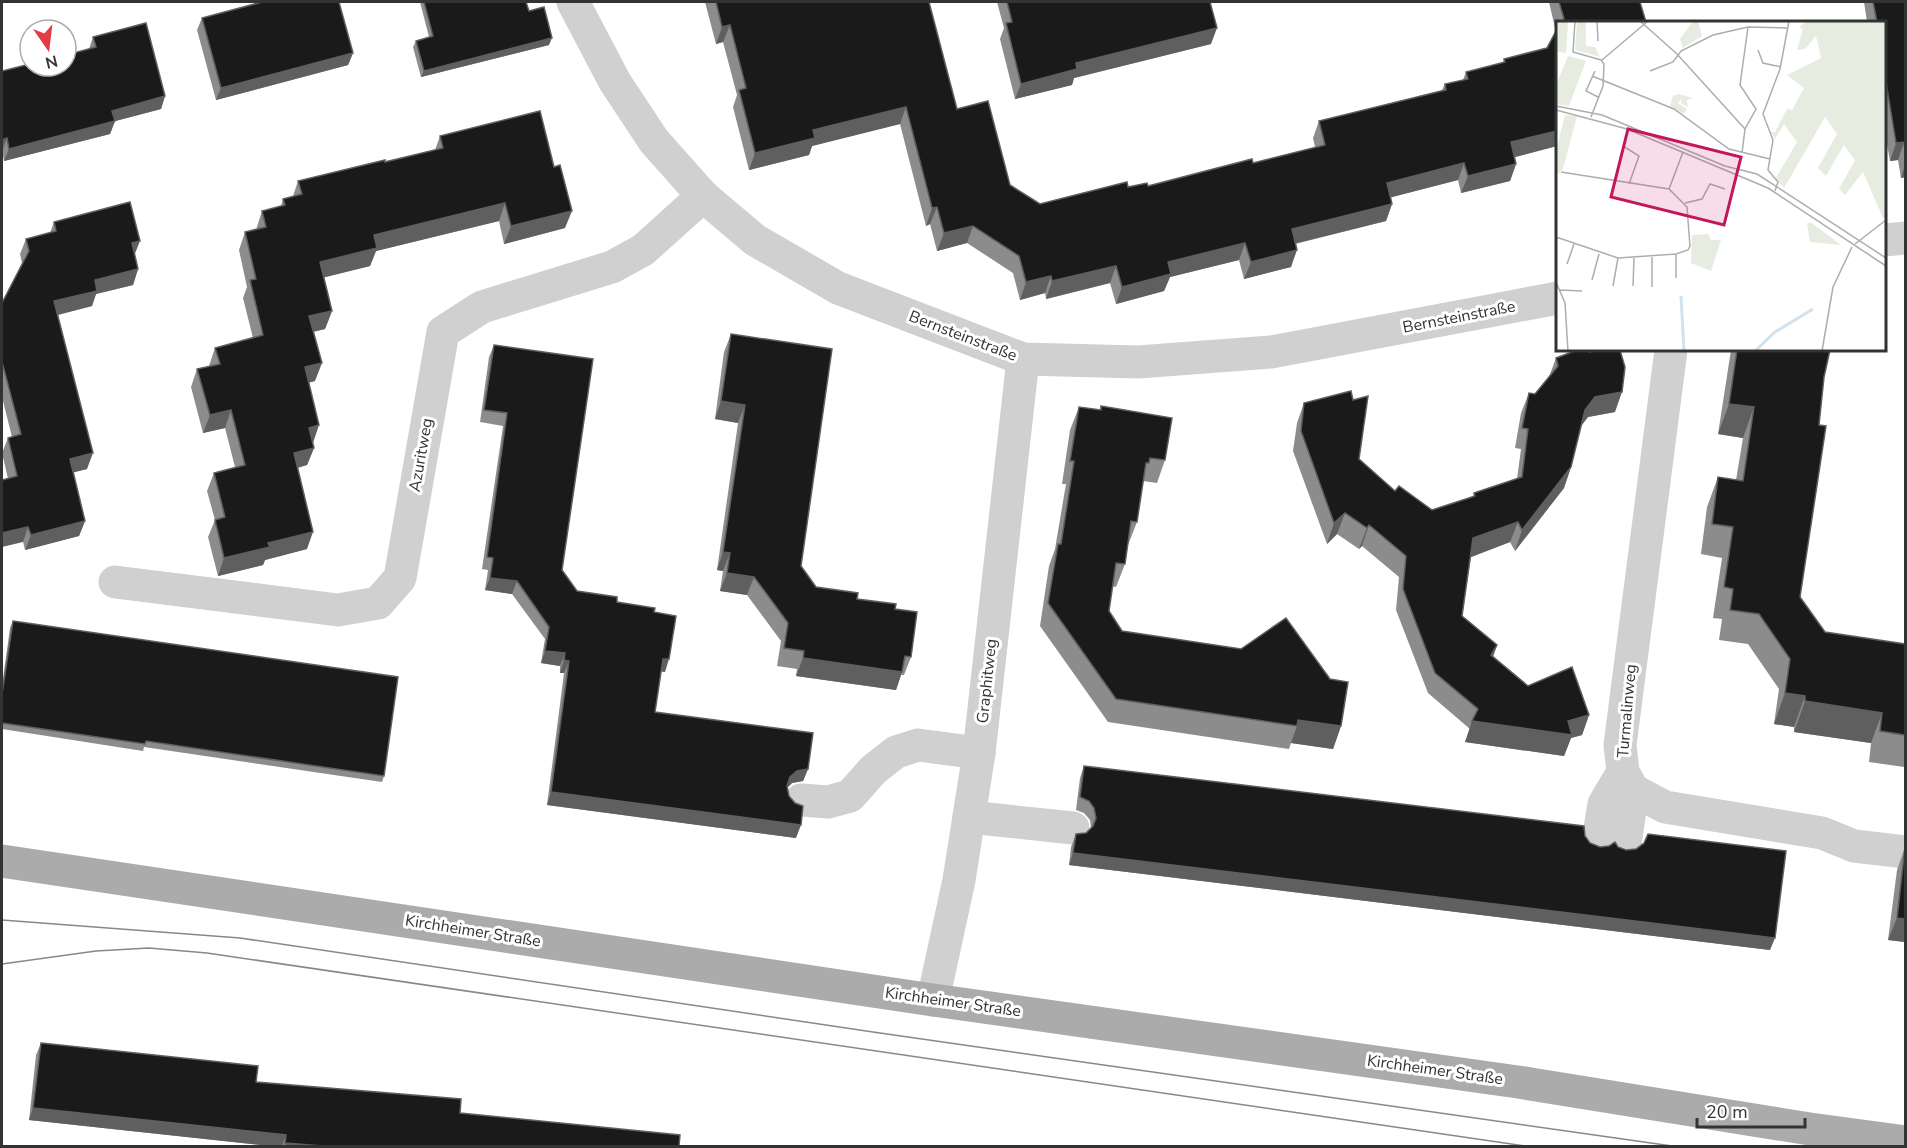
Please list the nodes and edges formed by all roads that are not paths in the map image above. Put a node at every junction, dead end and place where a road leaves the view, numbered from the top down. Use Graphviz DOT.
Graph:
graph roads {
  1 [pos="573,2"];
  2 [pos="703,196"];
  3 [pos="1905,238"];
  4 [pos="1886,240"];
  5 [pos="1556,298"];
  6 [pos="1671,351"];
  7 [pos="1023,359"];
  8 [pos="115,582"];
  9 [pos="979,753"];
  10 [pos="1628,781"];
  11 [pos="801,800"];
  12 [pos="969,817"];
  13 [pos="1073,828"];
  14 [pos="1612,842"];
  15 [pos="1905,852"];
  16 [pos="2,861"];
  17 [pos="933,1000"];
  18 [pos="1905,1142"];
  1 -- 2 [label="street, Bernsteinstraße"];
  2 -- 7 [label="street, Bernsteinstraße"];
  2 -- 8 [label="street, Azuritweg"];
  3 -- 4 [label="street"];
  5 -- 7 [label="street, Bernsteinstraße"];
  6 -- 10 [label="street, Turmalinweg"];
  7 -- 9 [label="street, Graphitweg"];
  9 -- 11 [label="street"];
  9 -- 12 [label="street, Graphitweg"];
  10 -- 14 [label="street"];
  10 -- 15 [label="street"];
  12 -- 13 [label="street"];
  12 -- 17 [label="street, Graphitweg"];
  16 -- 17 [label="main road, Kirchheimer Straße"];
  17 -- 18 [label="main road, Kirchheimer Straße"];
}
